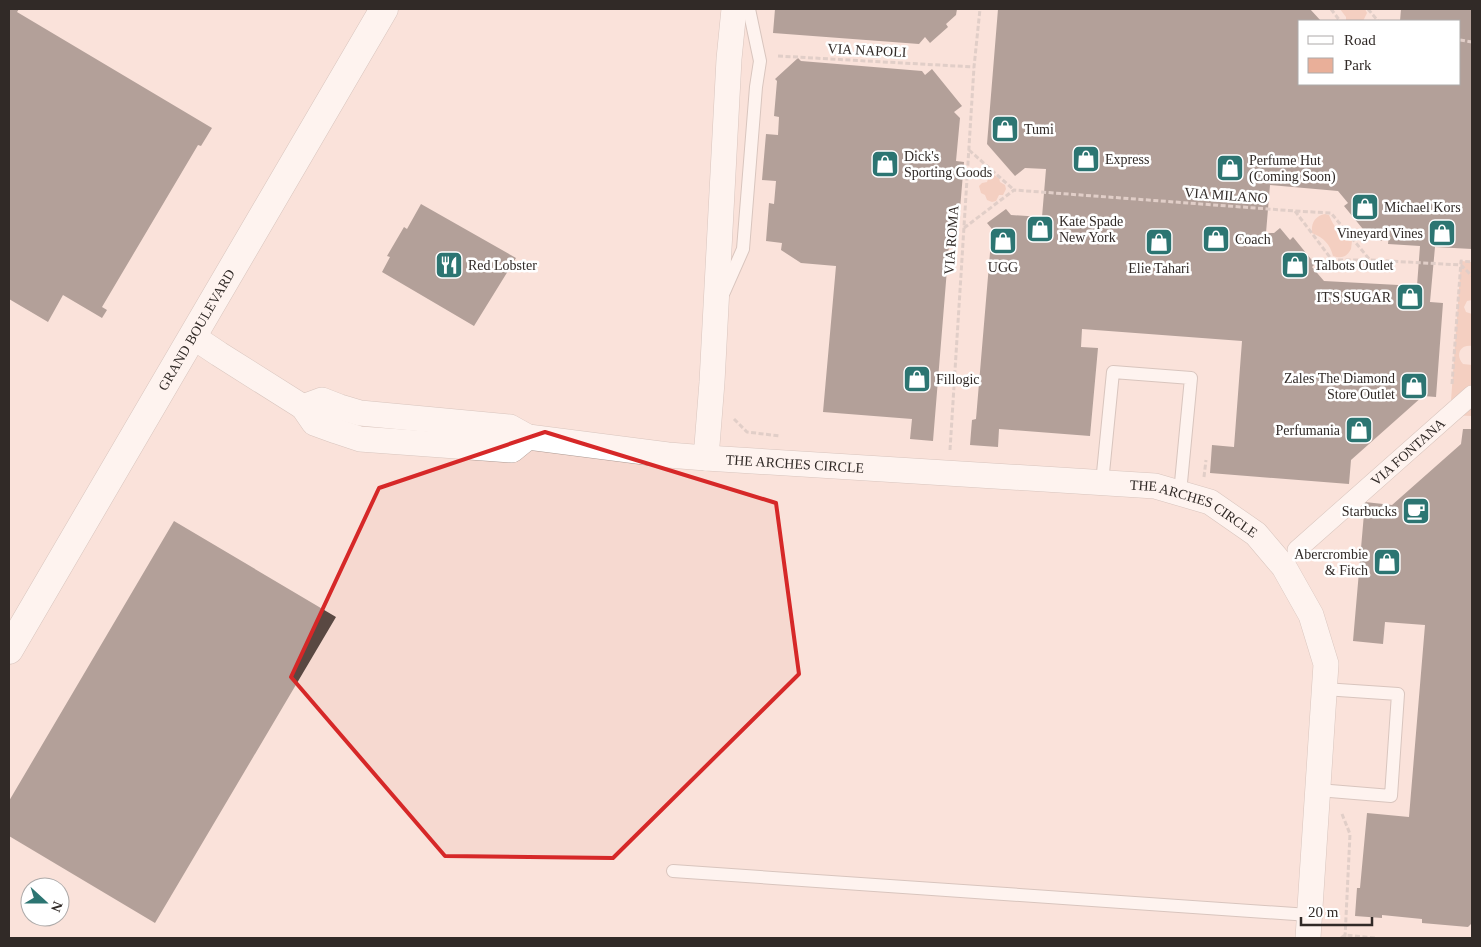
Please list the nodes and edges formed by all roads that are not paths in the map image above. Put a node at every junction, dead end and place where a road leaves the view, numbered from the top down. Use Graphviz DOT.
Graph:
graph roads {
  1 [pos="384,9"];
  2 [pos="734,9"];
  3 [pos="748,9"];
  4 [pos="716,311"];
  5 [pos="192,336"];
  6 [pos="1472,395"];
  7 [pos="706,458"];
  8 [pos="1102,483"];
  9 [pos="1180,493"];
  10 [pos="1296,550"];
  11 [pos="9,650"];
  12 [pos="1324,689"];
  13 [pos="1318,790"];
  14 [pos="673,872"];
  15 [pos="1309,927"];
  1 -- 5 [label="street, GRAND BOULEVARD"];
  2 -- 4 [label="street"];
  3 -- 4 [label="lane"];
  4 -- 7 [label="street"];
  5 -- 7 [label="street, THE ARCHES CIRCLE"];
  5 -- 11 [label="street, GRAND BOULEVARD"];
  6 -- 10 [label="street, VIA FONTANA"];
  7 -- 8 [label="street, THE ARCHES CIRCLE"];
  8 -- 9 [label="street, THE ARCHES CIRCLE"];
  8 -- 9 [label="lane"];
  9 -- 12 [label="street, THE ARCHES CIRCLE"];
  12 -- 13 [label="street, THE ARCHES CIRCLE"];
  12 -- 13 [label="lane"];
  13 -- 15 [label="street, THE ARCHES CIRCLE"];
  14 -- 15 [label="lane"];
}
